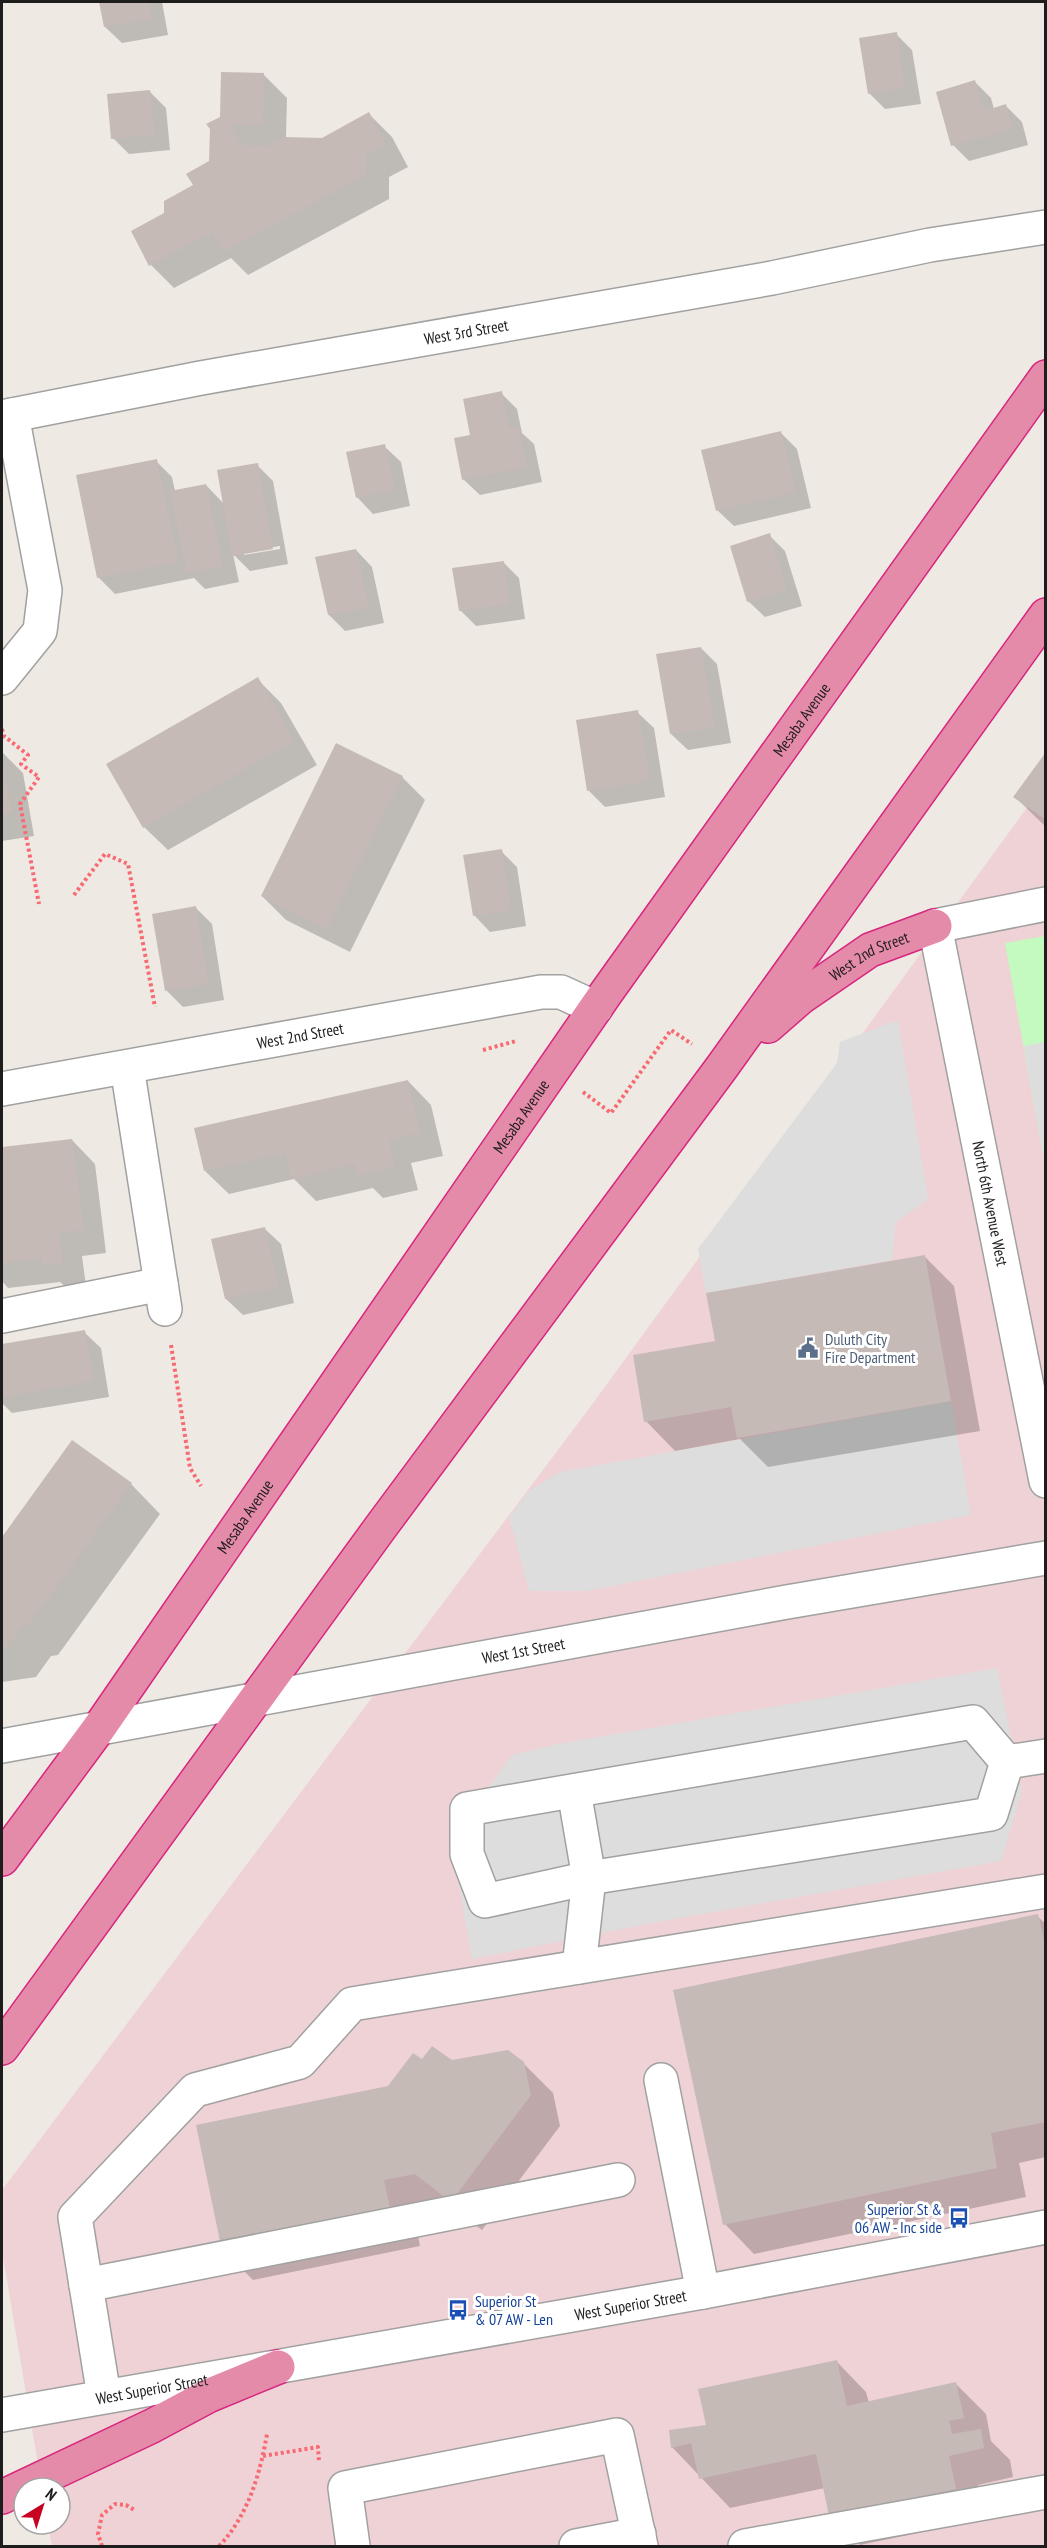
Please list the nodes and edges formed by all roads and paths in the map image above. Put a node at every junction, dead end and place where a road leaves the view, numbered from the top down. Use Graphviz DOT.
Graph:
graph roads {
  1 [pos="1046,226"];
  2 [pos="1046,377"];
  3 [pos="7,416"];
  4 [pos="1046,615"];
  5 [pos="2,678"];
  6 [pos="2,729"];
  7 [pos="74,895"];
  8 [pos="39,904"];
  9 [pos="1046,904"];
  10 [pos="935,926"];
  11 [pos="155,1007"];
  12 [pos="596,1008"];
  13 [pos="516,1041"];
  14 [pos="692,1044"];
  15 [pos="483,1050"];
  16 [pos="127,1067"];
  17 [pos="722,1067"];
  18 [pos="2,1089"];
  19 [pos="583,1092"];
  20 [pos="163,1297"];
  21 [pos="2,1316"];
  22 [pos="1046,1481"];
  23 [pos="201,1486"];
  24 [pos="1046,1558"];
  25 [pos="255,1700"];
  26 [pos="99,1728"];
  27 [pos="2,1746"];
  28 [pos="1046,1756"];
  29 [pos="1007,1762"];
  30 [pos="574,1791"];
  31 [pos="2,1859"];
  32 [pos="589,1878"];
  33 [pos="1046,1891"];
  34 [pos="579,1967"];
  35 [pos="2,2048"];
  36 [pos="661,2080"];
  37 [pos="618,2181"];
  38 [pos="1046,2227"];
  39 [pos="86,2285"];
  40 [pos="703,2292"];
  41 [pos="278,2367"];
  42 [pos="104,2396"];
  43 [pos="2,2415"];
  44 [pos="267,2434"];
  45 [pos="318,2447"];
  46 [pos="263,2456"];
  47 [pos="1046,2492"];
  48 [pos="2,2497"];
  49 [pos="136,2511"];
  50 [pos="640,2540"];
  51 [pos="102,2547"];
  52 [pos="219,2547"];
  53 [pos="353,2547"];
  54 [pos="576,2547"];
  55 [pos="745,2547"];
  1 -- 3 [label="street, West 3rd Street"];
  2 -- 12 [label="highway, Mesaba Avenue"];
  3 -- 5 [label="street"];
  4 -- 17 [label="highway"];
  6 -- 8 [label="path"];
  7 -- 11 [label="path"];
  9 -- 10 [label="street, West 2nd Street"];
  10 -- 17 [label="highway, West 2nd Street"];
  10 -- 22 [label="street, North 6th Avenue West"];
  12 -- 16 [label="street, West 2nd Street"];
  12 -- 26 [label="highway, Mesaba Avenue"];
  13 -- 15 [label="path"];
  14 -- 19 [label="path"];
  16 -- 18 [label="street, West 2nd Street"];
  16 -- 20 [label="street"];
  17 -- 25 [label="highway"];
  20 -- 21 [label="street"];
  20 -- 23 [label="path"];
  24 -- 25 [label="street, West 1st Street"];
  25 -- 26 [label="street, West 1st Street"];
  25 -- 35 [label="highway"];
  26 -- 27 [label="street, West 1st Street"];
  26 -- 31 [label="highway, Mesaba Avenue"];
  28 -- 29 [label="street"];
  29 -- 30 [label="street"];
  29 -- 32 [label="street"];
  30 -- 32 [label="street"];
  30 -- 32 [label="street"];
  32 -- 34 [label="street"];
  33 -- 34 [label="street"];
  34 -- 39 [label="street"];
  36 -- 40 [label="street"];
  37 -- 39 [label="street"];
  38 -- 40 [label="street, West Superior Street"];
  39 -- 42 [label="street"];
  40 -- 41 [label="street, West Superior Street"];
  41 -- 42 [label="street, West Superior Street"];
  41 -- 48 [label="highway"];
  42 -- 43 [label="street, West Superior Street"];
  44 -- 46 [label="path"];
  45 -- 46 [label="path"];
  46 -- 52 [label="path"];
  47 -- 55 [label="street"];
  49 -- 51 [label="path"];
  50 -- 53 [label="street"];
  50 -- 54 [label="street"];
}
